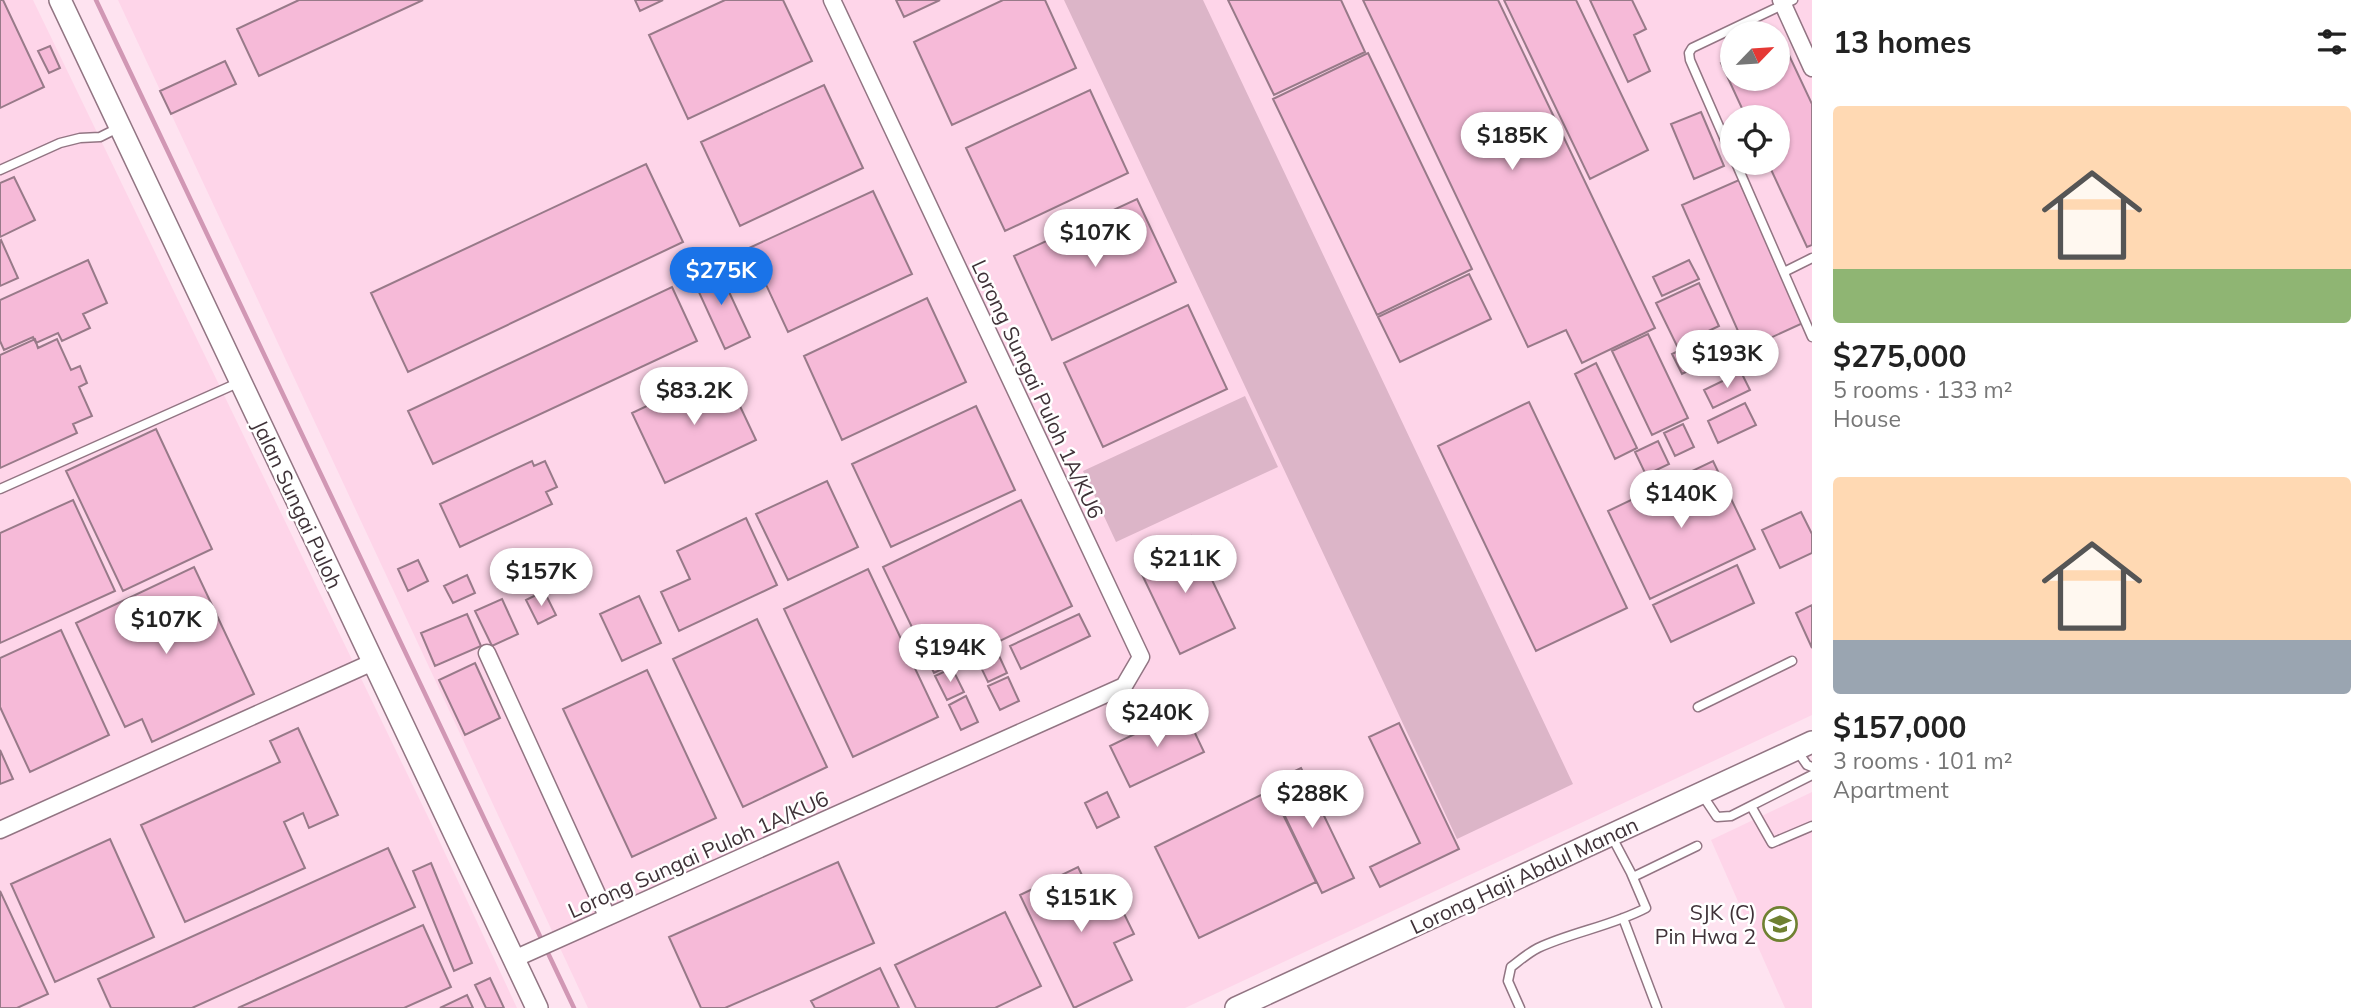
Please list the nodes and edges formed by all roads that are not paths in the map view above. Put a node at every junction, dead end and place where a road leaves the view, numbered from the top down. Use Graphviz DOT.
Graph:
graph roads {
  1 [pos="60,0"];
  2 [pos="832,0"];
  3 [pos="1786,2"];
  4 [pos="1812,68"];
  5 [pos="120,127"];
  6 [pos="1720,129"];
  7 [pos="0,170"];
  8 [pos="1740,175"];
  9 [pos="1812,258"];
  10 [pos="1784,272"];
  11 [pos="1812,337"];
  12 [pos="240,382"];
  13 [pos="0,489"];
  14 [pos="487,653"];
  15 [pos="1792,661"];
  16 [pos="373,662"];
  17 [pos="1698,707"];
  18 [pos="1804,745"];
  19 [pos="1812,767"];
  20 [pos="1812,775"];
  21 [pos="1701,793"];
  22 [pos="1751,806"];
  23 [pos="1812,826"];
  24 [pos="0,830"];
  25 [pos="1603,838"];
  26 [pos="1697,846"];
  27 [pos="1633,877"];
  28 [pos="607,916"];
  29 [pos="1623,918"];
  30 [pos="522,955"];
  31 [pos="537,1008"];
  32 [pos="1236,1008"];
  33 [pos="1520,1008"];
  34 [pos="1657,1008"];
  1 -- 5 [label="street, Jalan Sungai Puloh"];
  2 -- 28 [label="street, Lorong Sungai Puloh 1A/KU6"];
  3 -- 4 [label="street"];
  3 -- 6 [label="lane"];
  5 -- 7 [label="lane"];
  5 -- 12 [label="street, Jalan Sungai Puloh"];
  8 -- 10 [label="lane"];
  9 -- 10 [label="lane"];
  10 -- 11 [label="lane"];
  12 -- 13 [label="lane"];
  12 -- 16 [label="street, Jalan Sungai Puloh"];
  14 -- 28 [label="street"];
  15 -- 17 [label="lane"];
  16 -- 24 [label="street"];
  16 -- 30 [label="street, Jalan Sungai Puloh"];
  18 -- 19 [label="lane"];
  18 -- 21 [label="street, Lorong Haji Abdul Manan"];
  20 -- 22 [label="lane"];
  21 -- 22 [label="lane"];
  21 -- 25 [label="street, Lorong Haji Abdul Manan"];
  22 -- 23 [label="lane"];
  25 -- 27 [label="lane"];
  25 -- 32 [label="street, Lorong Haji Abdul Manan"];
  26 -- 27 [label="lane"];
  27 -- 29 [label="lane"];
  28 -- 30 [label="street, Lorong Sungai Puloh 1A/KU6"];
  29 -- 33 [label="lane"];
  29 -- 34 [label="lane"];
  30 -- 31 [label="street, Jalan Sungai Puloh"];
}
